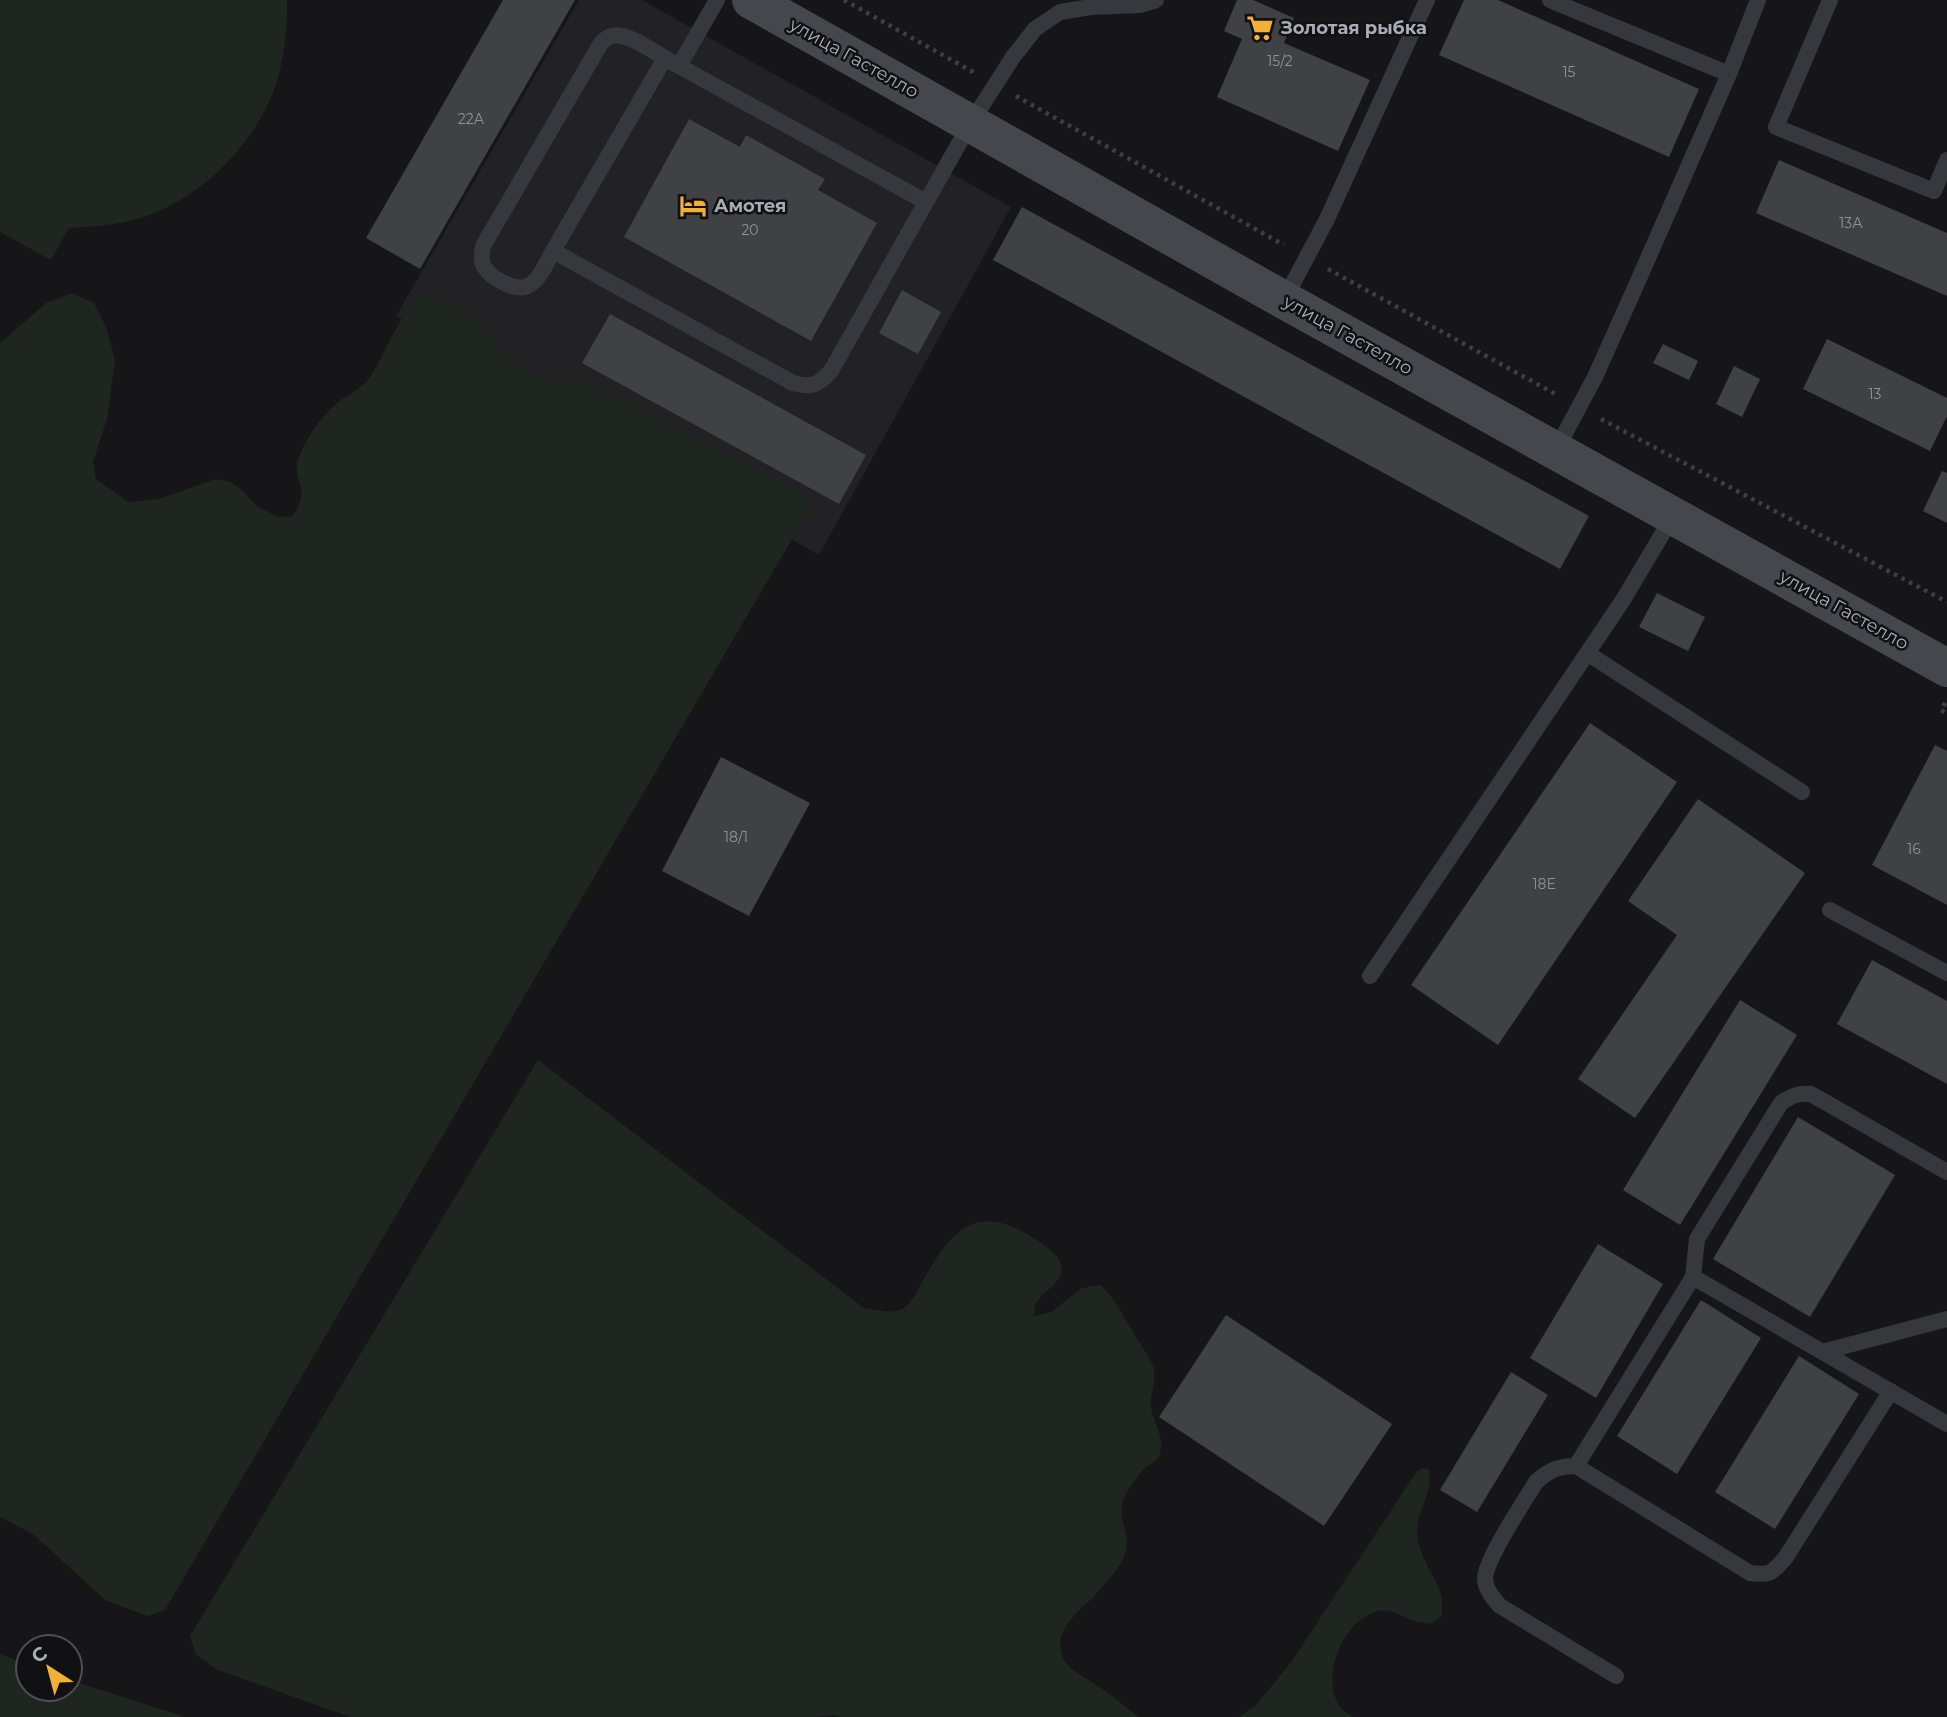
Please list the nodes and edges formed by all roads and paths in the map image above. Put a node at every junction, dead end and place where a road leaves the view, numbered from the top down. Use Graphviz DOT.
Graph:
graph roads {
  1 [pos="717,0"];
  2 [pos="751,0"];
  3 [pos="844,0"];
  4 [pos="1156,0"];
  5 [pos="1426,0"];
  6 [pos="1550,0"];
  7 [pos="1758,0"];
  8 [pos="1830,0"];
  9 [pos="672,62"];
  10 [pos="1729,74"];
  11 [pos="995,84"];
  12 [pos="970,124"];
  13 [pos="1947,160"];
  14 [pos="926,202"];
  15 [pos="553,251"];
  16 [pos="1307,257"];
  17 [pos="1284,300"];
  18 [pos="1578,407"];
  19 [pos="1556,450"];
  20 [pos="1673,515"];
  21 [pos="1947,602"];
  22 [pos="1587,653"];
  23 [pos="1947,668"];
  24 [pos="1941,710"];
  25 [pos="1947,714"];
  26 [pos="1802,792"];
  27 [pos="1830,910"];
  28 [pos="1947,973"];
  29 [pos="1370,976"];
  30 [pos="1947,1172"];
  31 [pos="1693,1277"];
  32 [pos="1947,1319"];
  33 [pos="1822,1352"];
  34 [pos="1891,1391"];
  35 [pos="1947,1424"];
  36 [pos="1576,1466"];
  37 [pos="1616,1676"];
  1 -- 9 [label="lane"];
  2 -- 12 [label="street, улица Гастелло"];
  3 -- 11 [label="path"];
  4 -- 11 [label="lane"];
  5 -- 16 [label="lane"];
  6 -- 10 [label="lane"];
  7 -- 10 [label="lane"];
  8 -- 13 [label="lane"];
  9 -- 14 [label="lane"];
  9 -- 15 [label="lane"];
  9 -- 15 [label="lane"];
  10 -- 18 [label="lane"];
  11 -- 12 [label="lane"];
  11 -- 16 [label="path"];
  12 -- 14 [label="lane"];
  12 -- 17 [label="street, улица Гастелло"];
  14 -- 15 [label="lane"];
  16 -- 17 [label="lane"];
  16 -- 18 [label="path"];
  17 -- 19 [label="street, улица Гастелло"];
  18 -- 19 [label="lane"];
  18 -- 21 [label="path"];
  19 -- 20 [label="street, улица Гастелло"];
  20 -- 22 [label="lane"];
  20 -- 23 [label="street, улица Гастелло"];
  22 -- 26 [label="lane"];
  22 -- 29 [label="lane"];
  24 -- 25 [label="path"];
  27 -- 28 [label="lane"];
  30 -- 31 [label="lane"];
  31 -- 33 [label="lane"];
  31 -- 36 [label="lane"];
  32 -- 33 [label="lane"];
  33 -- 34 [label="lane"];
  34 -- 35 [label="lane"];
  34 -- 36 [label="lane"];
  36 -- 37 [label="lane"];
}
